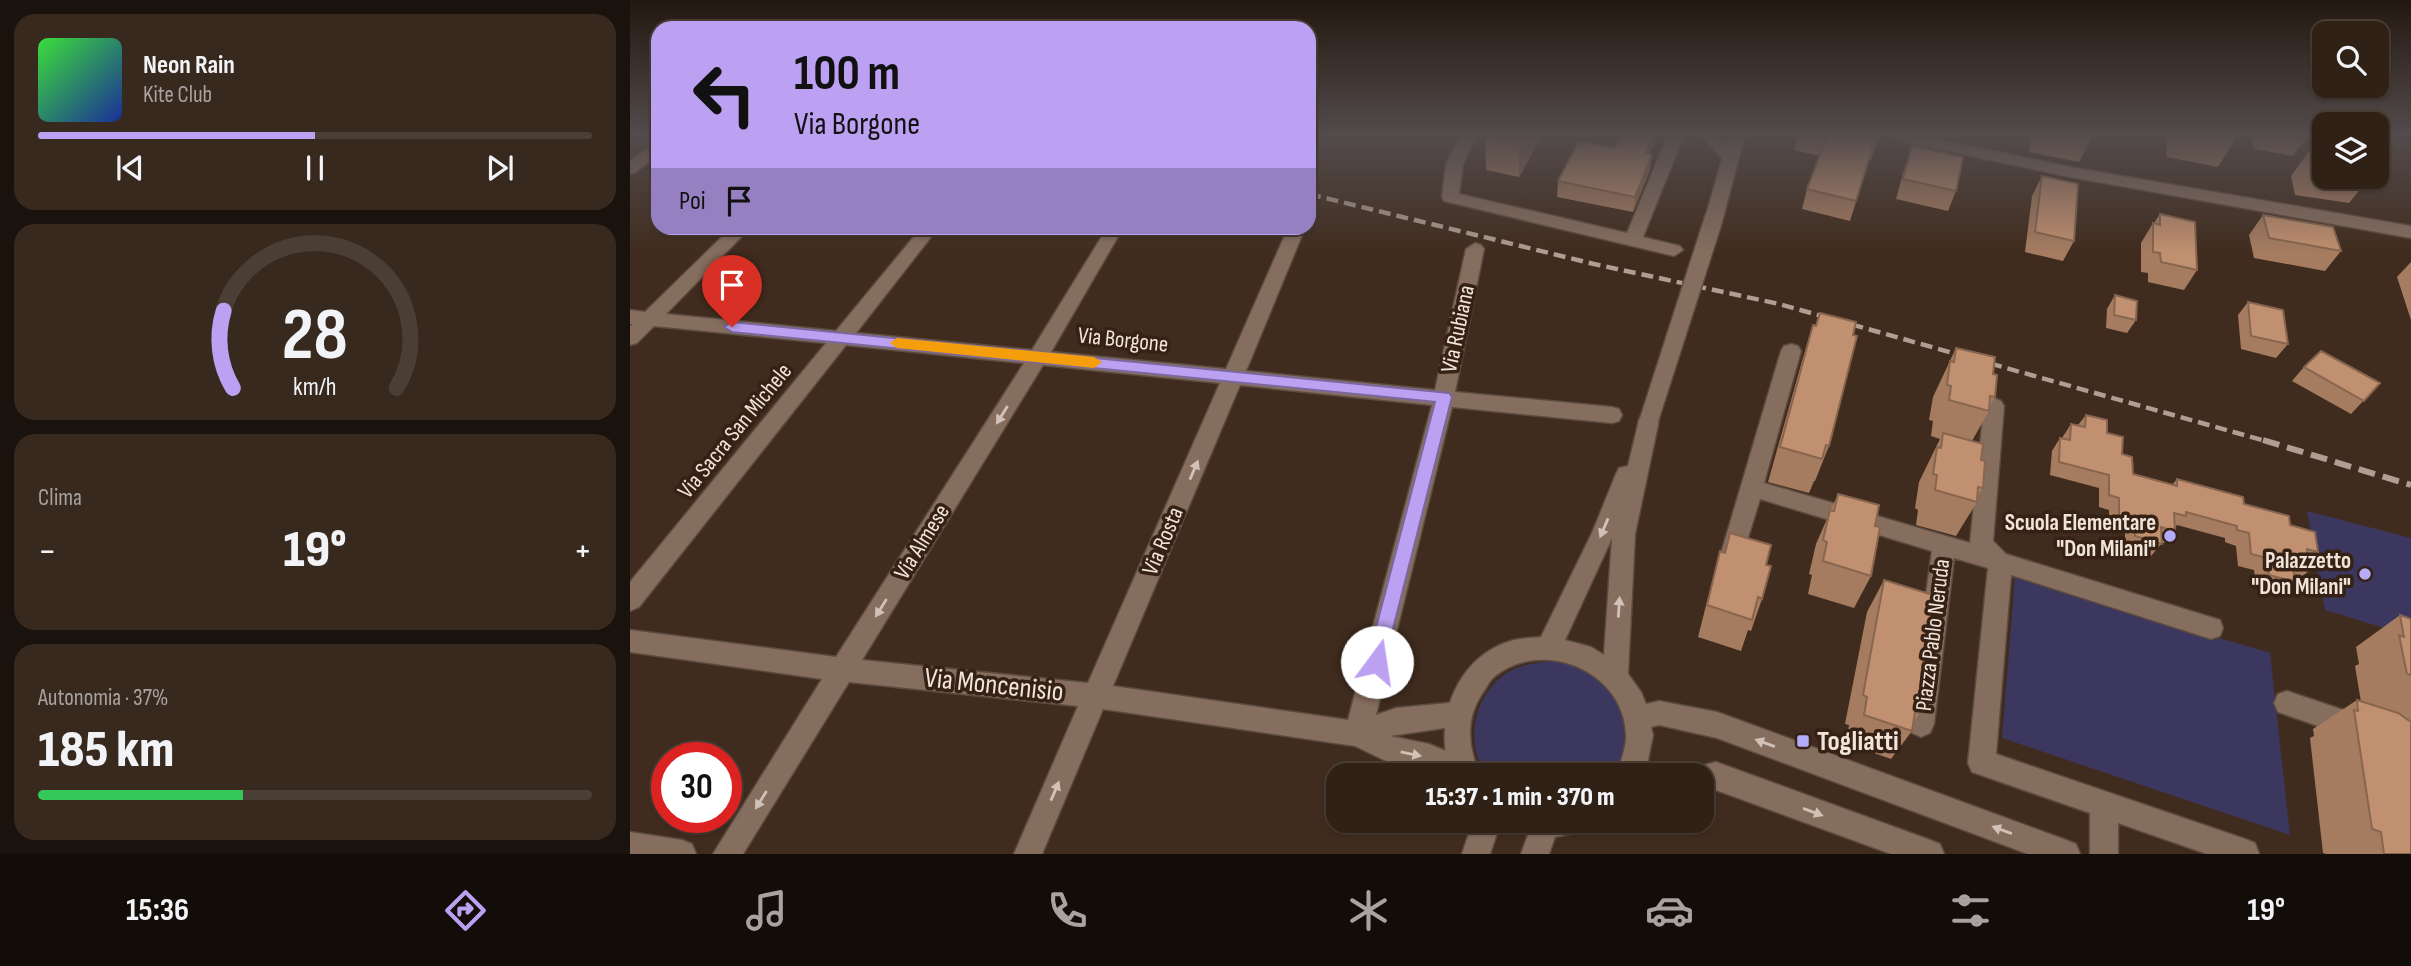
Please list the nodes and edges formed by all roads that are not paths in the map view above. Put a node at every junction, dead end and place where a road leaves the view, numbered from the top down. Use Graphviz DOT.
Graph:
graph roads {
  1 [pos="1451,175"];
  2 [pos="1660,175"];
  3 [pos="1726,175"];
  4 [pos="2083,175"];
  5 [pos="2411,232"];
  6 [pos="733,235"];
  7 [pos="924,235"];
  8 [pos="1111,235"];
  9 [pos="1294,235"];
  10 [pos="1633,240"];
  11 [pos="1475,249"];
  12 [pos="1674,250"];
  13 [pos="640,318"];
  14 [pos="630,338"];
  15 [pos="841,338"];
  16 [pos="1791,351"];
  17 [pos="1038,357"];
  18 [pos="1234,376"];
  19 [pos="1444,397"];
  20 [pos="1994,406"];
  21 [pos="1612,415"];
  22 [pos="1649,420"];
  23 [pos="1752,488"];
  24 [pos="1944,546"];
  25 [pos="1734,550"];
  26 [pos="2000,562"];
  27 [pos="630,600"];
  28 [pos="2211,628"];
  29 [pos="630,641"];
  30 [pos="1549,647"];
  31 [pos="842,670"];
  32 [pos="1615,675"];
  33 [pos="1096,696"];
  34 [pos="2287,703"];
  35 [pos="1458,714"];
  36 [pos="1638,718"];
  37 [pos="1921,724"];
  38 [pos="1358,734"];
  39 [pos="2382,745"];
  40 [pos="1442,763"];
  41 [pos="1461,763"];
  42 [pos="1635,763"];
  43 [pos="1714,776"];
  44 [pos="2104,804"];
  45 [pos="1483,833"];
  46 [pos="1544,833"];
  47 [pos="630,846"];
  48 [pos="2245,853"];
  49 [pos="682,854"];
  50 [pos="727,854"];
  51 [pos="1028,854"];
  52 [pos="1476,854"];
  53 [pos="1535,854"];
  54 [pos="1930,854"];
  55 [pos="2066,854"];
  56 [pos="2104,854"];
  1 -- 10 [label="street"];
  2 -- 10 [label="street"];
  3 -- 22 [label="street, bridge"];
  4 -- 5 [label="street"];
  6 -- 13 [label="street"];
  7 -- 15 [label="street, Via Sacra San Michele"];
  8 -- 17 [label="street, Via Almese"];
  9 -- 18 [label="street, Via Rosta"];
  10 -- 12 [label="street"];
  11 -- 19 [label="street, Via Rubiana"];
  13 -- 14 [label="street"];
  13 -- 15 [label="street, Via Borgone"];
  15 -- 17 [label="street, Via Borgone"];
  15 -- 27 [label="street, Via Sacra San Michele"];
  16 -- 23 [label="street"];
  17 -- 18 [label="street, Via Borgone"];
  17 -- 31 [label="street, Via Almese, one-way"];
  18 -- 19 [label="street, Via Borgone"];
  33 -- 18 [label="street, Via Rosta, one-way"];
  19 -- 21 [label="street, Via Borgone"];
  19 -- 38 [label="street, Via Rubiana"];
  20 -- 26 [label="street, Piazza Pablo Neruda"];
  22 -- 30 [label="street, one-way"];
  32 -- 22 [label="street, one-way"];
  23 -- 24 [label="street, Piazza Pablo Neruda"];
  23 -- 25 [label="street"];
  24 -- 26 [label="street, Piazza Pablo Neruda"];
  24 -- 37 [label="street, Piazza Pablo Neruda"];
  26 -- 28 [label="street, Piazza Pablo Neruda"];
  26 -- 44 [label="street"];
  29 -- 31 [label="street, Via Moncenisio"];
  30 -- 32 [label="street"];
  30 -- 35 [label="street"];
  31 -- 33 [label="street, Via Moncenisio"];
  31 -- 50 [label="street, Via Almese, one-way"];
  32 -- 36 [label="street"];
  33 -- 38 [label="street, Via Moncenisio"];
  51 -- 33 [label="street, Via Rosta, one-way"];
  34 -- 39 [label="street"];
  35 -- 38 [label="street, Via Moncenisio"];
  35 -- 41 [label="street"];
  36 -- 42 [label="street"];
  55 -- 36 [label="street, one-way"];
  38 -- 40 [label="street, Via Moncenisio, one-way"];
  43 -- 54 [label="street, one-way"];
  44 -- 48 [label="street"];
  44 -- 56 [label="street"];
  45 -- 52 [label="street"];
  46 -- 53 [label="street"];
  47 -- 49 [label="street"];
}
